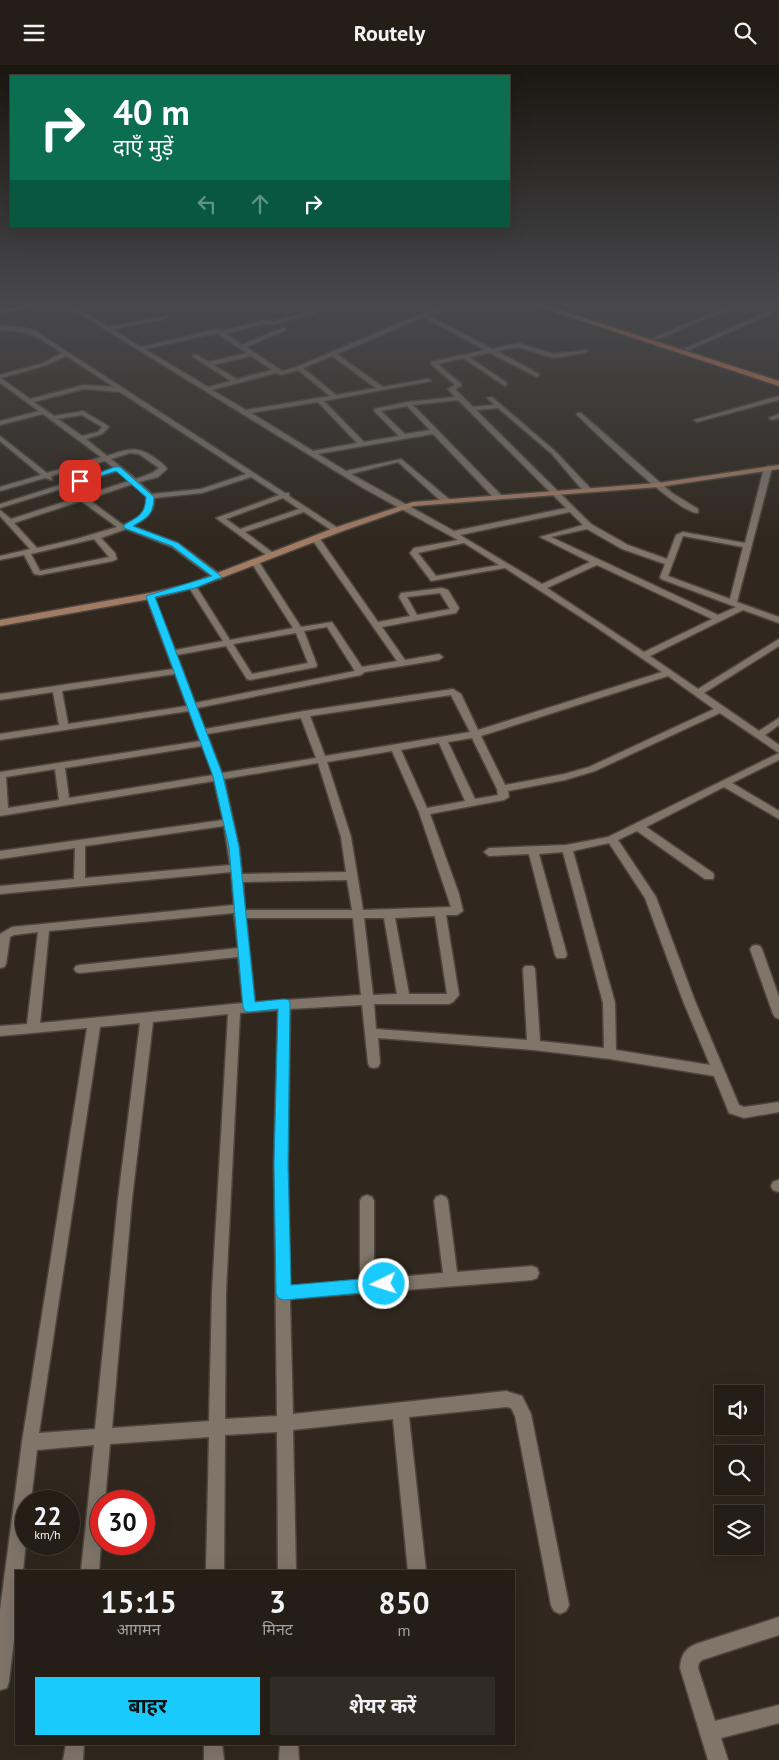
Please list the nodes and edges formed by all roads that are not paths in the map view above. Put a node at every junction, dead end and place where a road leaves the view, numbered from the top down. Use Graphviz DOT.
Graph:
graph roads {
  1 [pos="5,385"];
  2 [pos="116,385"];
  3 [pos="202,385"];
  4 [pos="224,385"];
  5 [pos="321,385"];
  6 [pos="377,385"];
  7 [pos="411,385"];
  8 [pos="459,385"];
  9 [pos="208,389"];
  10 [pos="382,389"];
  11 [pos="123,390"];
  12 [pos="417,390"];
  13 [pos="424,395"];
  14 [pos="335,397"];
  15 [pos="460,398"];
  16 [pos="490,398"];
  17 [pos="320,399"];
  18 [pos="779,399"];
  19 [pos="28,401"];
  20 [pos="430,401"];
  21 [pos="408,404"];
  22 [pos="498,406"];
  23 [pos="472,409"];
  24 [pos="44,412"];
  25 [pos="246,412"];
  26 [pos="579,414"];
  27 [pos="53,418"];
  28 [pos="697,420"];
  29 [pos="0,423"];
  30 [pos="436,431"];
  31 [pos="404,437"];
  32 [pos="0,438"];
  33 [pos="80,439"];
  34 [pos="389,439"];
  35 [pos="362,444"];
  36 [pos="311,453"];
  37 [pos="398,453"];
  38 [pos="104,458"];
  39 [pos="779,467"];
  40 [pos="768,468"];
  41 [pos="118,469"];
  42 [pos="345,473"];
  43 [pos="253,474"];
  44 [pos="46,475"];
  45 [pos="134,481"];
  46 [pos="658,485"];
  47 [pos="61,487"];
  48 [pos="0,489"];
  49 [pos="587,490"];
  50 [pos="556,493"];
  51 [pos="286,495"];
  52 [pos="150,497"];
  53 [pos="498,497"];
  54 [pos="83,499"];
  55 [pos="446,501"];
  56 [pos="0,506"];
  57 [pos="406,506"];
  58 [pos="306,509"];
  59 [pos="572,509"];
  60 [pos="695,511"];
  61 [pos="0,512"];
  62 [pos="9,522"];
  63 [pos="588,526"];
  64 [pos="125,527"];
  65 [pos="337,530"];
  66 [pos="238,532"];
  67 [pos="452,534"];
  68 [pos="95,536"];
  69 [pos="315,538"];
  70 [pos="464,541"];
  71 [pos="748,546"];
  72 [pos="35,550"];
  73 [pos="26,552"];
  74 [pos="272,555"];
  75 [pos="0,558"];
  76 [pos="255,562"];
  77 [pos="596,562"];
  78 [pos="669,563"];
  79 [pos="505,566"];
  80 [pos="218,577"];
  81 [pos="192,586"];
  82 [pos="540,588"];
  83 [pos="150,596"];
  84 [pos="733,602"];
  85 [pos="744,606"];
  86 [pos="415,618"];
  87 [pos="719,619"];
  88 [pos="779,620"];
  89 [pos="0,623"];
  90 [pos="376,625"];
  91 [pos="299,629"];
  92 [pos="779,642"];
  93 [pos="228,643"];
  94 [pos="172,653"];
  95 [pos="645,655"];
  96 [pos="439,657"];
  97 [pos="404,663"];
  98 [pos="359,670"];
  99 [pos="179,671"];
  100 [pos="669,673"];
  101 [pos="57,689"];
  102 [pos="698,693"];
  103 [pos="0,697"];
  104 [pos="192,707"];
  105 [pos="721,709"];
  106 [pos="304,714"];
  107 [pos="779,721"];
  108 [pos="64,727"];
  109 [pos="202,732"];
  110 [pos="477,734"];
  111 [pos="759,735"];
  112 [pos="0,737"];
  113 [pos="442,741"];
  114 [pos="205,743"];
  115 [pos="396,749"];
  116 [pos="779,751"];
  117 [pos="779,756"];
  118 [pos="322,759"];
  119 [pos="60,767"];
  120 [pos="0,775"];
  121 [pos="218,776"];
  122 [pos="725,783"];
  123 [pos="502,789"];
  124 [pos="64,803"];
  125 [pos="472,804"];
  126 [pos="424,812"];
  127 [pos="2,813"];
  128 [pos="779,816"];
  129 [pos="229,822"];
  130 [pos="639,827"];
  131 [pos="612,839"];
  132 [pos="80,845"];
  133 [pos="567,849"];
  134 [pos="533,850"];
  135 [pos="489,852"];
  136 [pos="0,855"];
  137 [pos="237,873"];
  138 [pos="353,876"];
  139 [pos="709,876"];
  140 [pos="80,881"];
  141 [pos="0,890"];
  142 [pos="240,911"];
  143 [pos="440,912"];
  144 [pos="358,914"];
  145 [pos="389,914"];
  146 [pos="44,928"];
  147 [pos="756,949"];
  148 [pos="244,952"];
  149 [pos="561,955"];
  150 [pos="0,964"];
  151 [pos="80,969"];
  152 [pos="529,969"];
  153 [pos="368,998"];
  154 [pos="404,998"];
  155 [pos="284,1004"];
  156 [pos="242,1008"];
  157 [pos="779,1014"];
  158 [pos="147,1018"];
  159 [pos="94,1024"];
  160 [pos="33,1029"];
  161 [pos="0,1031"];
  162 [pos="371,1033"];
  163 [pos="534,1045"];
  164 [pos="610,1054"];
  165 [pos="374,1063"];
  166 [pos="718,1072"];
  167 [pos="779,1107"];
  168 [pos="367,1201"];
  169 [pos="441,1201"];
  170 [pos="532,1273"];
  171 [pos="451,1279"];
  172 [pos="367,1285"];
  173 [pos="284,1293"];
  174 [pos="400,1411"];
  175 [pos="284,1423"];
  176 [pos="218,1427"];
  177 [pos="102,1438"];
  178 [pos="30,1442"];
  179 [pos="90,1570"];
  180 [pos="215,1570"];
  181 [pos="287,1570"];
  182 [pos="417,1570"];
  183 [pos="560,1605"];
  184 [pos="779,1626"];
  185 [pos="0,1681"];
  186 [pos="779,1714"];
  187 [pos="710,1732"];
  188 [pos="74,1745"];
  189 [pos="214,1745"];
  190 [pos="289,1745"];
  191 [pos="73,1760"];
  192 [pos="214,1760"];
  193 [pos="289,1760"];
  194 [pos="718,1760"];
  1 -- 19 [label="street"];
  2 -- 11 [label="street"];
  3 -- 9 [label="street"];
  4 -- 9 [label="street"];
  5 -- 14 [label="street"];
  6 -- 10 [label="street"];
  7 -- 10 [label="street"];
  7 -- 12 [label="street"];
  8 -- 15 [label="street"];
  9 -- 25 [label="street"];
  10 -- 14 [label="street"];
  11 -- 19 [label="street"];
  11 -- 43 [label="street"];
  13 -- 20 [label="street"];
  14 -- 17 [label="street"];
  15 -- 20 [label="street"];
  15 -- 23 [label="street"];
  16 -- 22 [label="street"];
  17 -- 25 [label="street"];
  17 -- 35 [label="street"];
  18 -- 28 [label="street"];
  19 -- 24 [label="street"];
  20 -- 21 [label="street"];
  21 -- 30 [label="street"];
  21 -- 31 [label="street"];
  22 -- 23 [label="street"];
  22 -- 49 [label="street"];
  23 -- 50 [label="street"];
  24 -- 27 [label="street"];
  24 -- 29 [label="street"];
  25 -- 36 [label="street"];
  26 -- 46 [label="street"];
  27 -- 33 [label="street"];
  27 -- 33 [label="street"];
  30 -- 31 [label="street"];
  30 -- 53 [label="street"];
  31 -- 34 [label="street"];
  32 -- 44 [label="street"];
  33 -- 38 [label="street"];
  34 -- 35 [label="street"];
  34 -- 37 [label="street"];
  35 -- 36 [label="street"];
  36 -- 42 [label="street"];
  37 -- 42 [label="street"];
  37 -- 55 [label="street"];
  38 -- 41 [label="street"];
  38 -- 44 [label="street"];
  38 -- 45 [label="street"];
  39 -- 40 [label="street"];
  40 -- 46 [label="street"];
  40 -- 71 [label="street"];
  41 -- 45 [label="street"];
  41 -- 47 [label="street"];
  42 -- 57 [label="street"];
  43 -- 51 [label="street"];
  43 -- 52 [label="street"];
  44 -- 47 [label="street"];
  44 -- 48 [label="street"];
  45 -- 52 [label="street"];
  45 -- 54 [label="street"];
  46 -- 49 [label="street"];
  46 -- 60 [label="street"];
  47 -- 56 [label="street"];
  49 -- 50 [label="street"];
  50 -- 53 [label="street"];
  50 -- 59 [label="street"];
  51 -- 58 [label="street"];
  51 -- 66 [label="street"];
  52 -- 64 [label="street"];
  53 -- 55 [label="street"];
  54 -- 62 [label="street"];
  54 -- 64 [label="street"];
  55 -- 57 [label="street"];
  57 -- 65 [label="street"];
  57 -- 67 [label="street"];
  58 -- 65 [label="street"];
  58 -- 66 [label="street"];
  59 -- 63 [label="street"];
  59 -- 67 [label="street"];
  61 -- 62 [label="street"];
  62 -- 72 [label="street"];
  63 -- 77 [label="street"];
  63 -- 78 [label="street"];
  64 -- 68 [label="street"];
  64 -- 80 [label="street"];
  65 -- 69 [label="street"];
  66 -- 74 [label="street"];
  67 -- 70 [label="street"];
  68 -- 72 [label="street"];
  68 -- 73 [label="street"];
  69 -- 74 [label="street"];
  69 -- 90 [label="street"];
  70 -- 79 [label="street"];
  70 -- 79 [label="street"];
  71 -- 78 [label="street"];
  71 -- 84 [label="street"];
  72 -- 73 [label="street"];
  73 -- 75 [label="street"];
  74 -- 76 [label="street"];
  76 -- 80 [label="street"];
  76 -- 91 [label="street"];
  77 -- 82 [label="street"];
  77 -- 87 [label="street"];
  78 -- 84 [label="street"];
  79 -- 82 [label="street"];
  80 -- 81 [label="street"];
  81 -- 83 [label="street"];
  81 -- 93 [label="street"];
  82 -- 95 [label="street"];
  83 -- 89 [label="street"];
  83 -- 94 [label="street"];
  84 -- 85 [label="street"];
  85 -- 87 [label="street"];
  85 -- 88 [label="street"];
  86 -- 86 [label="street"];
  86 -- 90 [label="street"];
  87 -- 95 [label="street"];
  90 -- 97 [label="street"];
  91 -- 93 [label="street"];
  91 -- 93 [label="street"];
  91 -- 98 [label="street"];
  92 -- 102 [label="street"];
  93 -- 94 [label="street"];
  94 -- 99 [label="street"];
  95 -- 100 [label="street"];
  96 -- 97 [label="street"];
  97 -- 98 [label="street"];
  98 -- 104 [label="street"];
  99 -- 101 [label="street"];
  99 -- 104 [label="street"];
  100 -- 102 [label="street"];
  100 -- 110 [label="street"];
  101 -- 103 [label="street"];
  101 -- 108 [label="street"];
  102 -- 105 [label="street"];
  104 -- 108 [label="street"];
  104 -- 109 [label="street"];
  105 -- 111 [label="street"];
  105 -- 123 [label="street"];
  106 -- 109 [label="street"];
  106 -- 110 [label="street"];
  106 -- 118 [label="street"];
  107 -- 111 [label="street"];
  108 -- 112 [label="street"];
  109 -- 114 [label="street"];
  110 -- 113 [label="street"];
  110 -- 123 [label="street"];
  111 -- 116 [label="street"];
  113 -- 115 [label="street"];
  113 -- 125 [label="street"];
  114 -- 119 [label="street"];
  114 -- 121 [label="street"];
  115 -- 118 [label="street"];
  115 -- 126 [label="street"];
  117 -- 122 [label="street"];
  118 -- 121 [label="street"];
  118 -- 138 [label="street"];
  119 -- 120 [label="street"];
  119 -- 124 [label="street"];
  120 -- 127 [label="street"];
  121 -- 124 [label="street"];
  121 -- 129 [label="street"];
  122 -- 128 [label="street"];
  122 -- 130 [label="street"];
  123 -- 125 [label="street"];
  124 -- 127 [label="street"];
  125 -- 126 [label="street"];
  126 -- 143 [label="street"];
  129 -- 132 [label="street"];
  129 -- 137 [label="street"];
  130 -- 131 [label="street"];
  130 -- 139 [label="street"];
  131 -- 133 [label="street"];
  131 -- 166 [label="street"];
  132 -- 136 [label="street"];
  132 -- 140 [label="street"];
  133 -- 134 [label="street"];
  133 -- 164 [label="street"];
  134 -- 135 [label="street"];
  134 -- 149 [label="street"];
  137 -- 138 [label="street"];
  137 -- 140 [label="street"];
  137 -- 142 [label="street"];
  138 -- 144 [label="street"];
  140 -- 141 [label="street"];
  142 -- 144 [label="street"];
  142 -- 146 [label="street"];
  142 -- 148 [label="street"];
  143 -- 145 [label="street"];
  143 -- 154 [label="street"];
  144 -- 145 [label="street"];
  144 -- 153 [label="street"];
  145 -- 154 [label="street"];
  146 -- 150 [label="street"];
  146 -- 160 [label="street"];
  147 -- 157 [label="street"];
  148 -- 151 [label="street"];
  148 -- 156 [label="street"];
  152 -- 163 [label="street"];
  153 -- 154 [label="street"];
  153 -- 155 [label="street"];
  153 -- 162 [label="street"];
  155 -- 156 [label="street"];
  155 -- 173 [label="street"];
  156 -- 158 [label="street"];
  156 -- 176 [label="street"];
  158 -- 159 [label="street"];
  158 -- 177 [label="street"];
  159 -- 160 [label="street"];
  159 -- 178 [label="street"];
  160 -- 161 [label="street"];
  162 -- 163 [label="street"];
  162 -- 165 [label="street"];
  163 -- 164 [label="street"];
  164 -- 166 [label="street"];
  166 -- 167 [label="street"];
  168 -- 172 [label="street"];
  169 -- 171 [label="street"];
  170 -- 171 [label="street"];
  171 -- 172 [label="street"];
  172 -- 173 [label="street"];
  173 -- 175 [label="street"];
  174 -- 175 [label="street"];
  174 -- 182 [label="street"];
  174 -- 183 [label="street"];
  175 -- 176 [label="street"];
  175 -- 181 [label="street"];
  176 -- 177 [label="street"];
  176 -- 180 [label="street"];
  177 -- 178 [label="street"];
  177 -- 179 [label="street"];
  178 -- 185 [label="street"];
  184 -- 187 [label="street"];
  186 -- 187 [label="street"];
  187 -- 194 [label="street"];
  188 -- 191 [label="street"];
  189 -- 192 [label="street"];
  190 -- 193 [label="street"];
}
